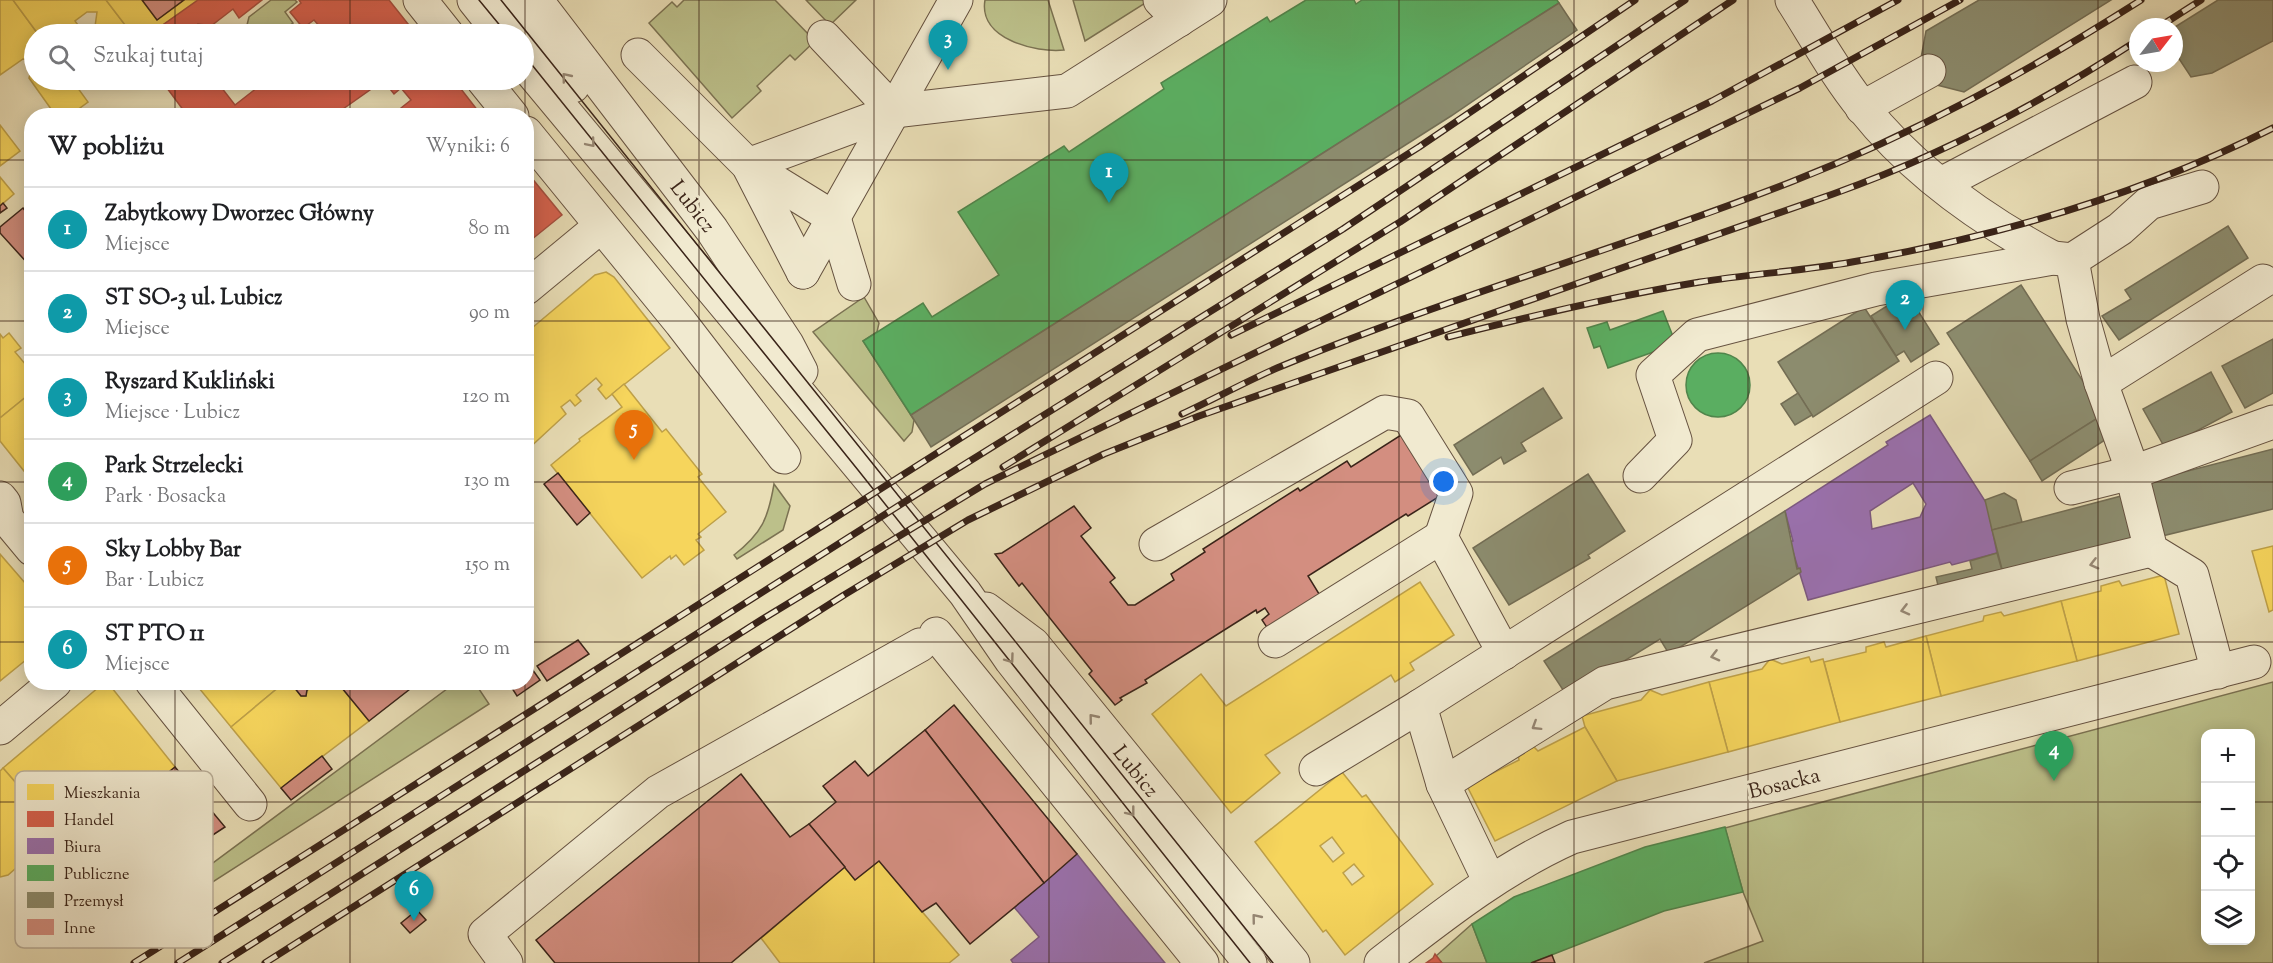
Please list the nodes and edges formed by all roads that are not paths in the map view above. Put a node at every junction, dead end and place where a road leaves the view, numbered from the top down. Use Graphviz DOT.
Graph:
graph roads {
  1 [pos="420,0"];
  2 [pos="474,0"];
  3 [pos="504,0"];
  4 [pos="536,0"];
  5 [pos="956,0"];
  6 [pos="1210,0"];
  7 [pos="1799,2"];
  8 [pos="1169,10"];
  9 [pos="439,24"];
  10 [pos="493,24"];
  11 [pos="523,24"];
  12 [pos="534,37"];
  13 [pos="824,37"];
  14 [pos="638,54"];
  15 [pos="1929,71"];
  16 [pos="534,75"];
  17 [pos="2135,82"];
  18 [pos="491,90"];
  19 [pos="506,108"];
  20 [pos="1863,108"];
  21 [pos="894,111"];
  22 [pos="534,143"];
  23 [pos="748,165"];
  24 [pos="1941,184"];
  25 [pos="2202,187"];
  26 [pos="834,218"];
  27 [pos="601,226"];
  28 [pos="2063,259"];
  29 [pos="534,281"];
  30 [pos="2263,281"];
  31 [pos="854,284"];
  32 [pos="800,368"];
  33 [pos="1936,378"];
  34 [pos="2101,383"];
  35 [pos="2273,422"];
  36 [pos="828,426"];
  37 [pos="784,457"];
  38 [pos="2131,473"];
  39 [pos="1640,476"];
  40 [pos="2071,488"];
  41 [pos="0,498"];
  42 [pos="1442,537"];
  43 [pos="24,539"];
  44 [pos="1156,544"];
  45 [pos="2151,550"];
  46 [pos="965,593"];
  47 [pos="1275,641"];
  48 [pos="1504,653"];
  49 [pos="2254,662"];
  50 [pos="2218,672"];
  51 [pos="46,690"];
  52 [pos="158,690"];
  53 [pos="1420,706"];
  54 [pos="0,728"];
  55 [pos="1316,769"];
  56 [pos="1443,784"];
  57 [pos="250,804"];
  58 [pos="1490,882"];
  59 [pos="506,963"];
  60 [pos="1202,963"];
  61 [pos="1250,963"];
  62 [pos="1293,963"];
  63 [pos="1381,963"];
  1 -- 9 [label="street"];
  2 -- 10 [label="street"];
  11 -- 3 [label="street, one-way"];
  4 -- 32 [label="street, Lubicz"];
  5 -- 21 [label="street"];
  6 -- 8 [label="street"];
  7 -- 20 [label="street"];
  8 -- 21 [label="street"];
  32 -- 12 [label="street, one-way"];
  13 -- 21 [label="street"];
  14 -- 23 [label="street"];
  15 -- 20 [label="street"];
  16 -- 36 [label="street, Lubicz, one-way"];
  17 -- 24 [label="street"];
  18 -- 19 [label="street"];
  20 -- 24 [label="street"];
  21 -- 23 [label="street"];
  21 -- 26 [label="street"];
  22 -- 27 [label="street"];
  23 -- 26 [label="street"];
  23 -- 26 [label="street"];
  24 -- 28 [label="street"];
  25 -- 28 [label="street"];
  26 -- 31 [label="street"];
  27 -- 29 [label="street"];
  27 -- 37 [label="street"];
  28 -- 34 [label="street"];
  28 -- 39 [label="street"];
  30 -- 34 [label="street"];
  32 -- 36 [label="street, Lubicz"];
  33 -- 48 [label="street"];
  34 -- 38 [label="street"];
  35 -- 38 [label="street"];
  36 -- 46 [label="street, Lubicz"];
  38 -- 40 [label="street"];
  38 -- 45 [label="street"];
  41 -- 43 [label="street"];
  42 -- 44 [label="street"];
  42 -- 47 [label="street"];
  42 -- 48 [label="street"];
  45 -- 50 [label="street"];
  45 -- 56 [label="street, one-way"];
  46 -- 61 [label="street, Lubicz, one-way"];
  62 -- 46 [label="street, Lubicz, one-way"];
  48 -- 53 [label="street"];
  49 -- 50 [label="street, Bosacka"];
  50 -- 58 [label="street, Bosacka"];
  51 -- 54 [label="street"];
  52 -- 57 [label="street"];
  53 -- 55 [label="street"];
  53 -- 56 [label="street"];
  56 -- 58 [label="street"];
  58 -- 63 [label="street, Bosacka"];
  59 -- 60 [label="street"];
}
